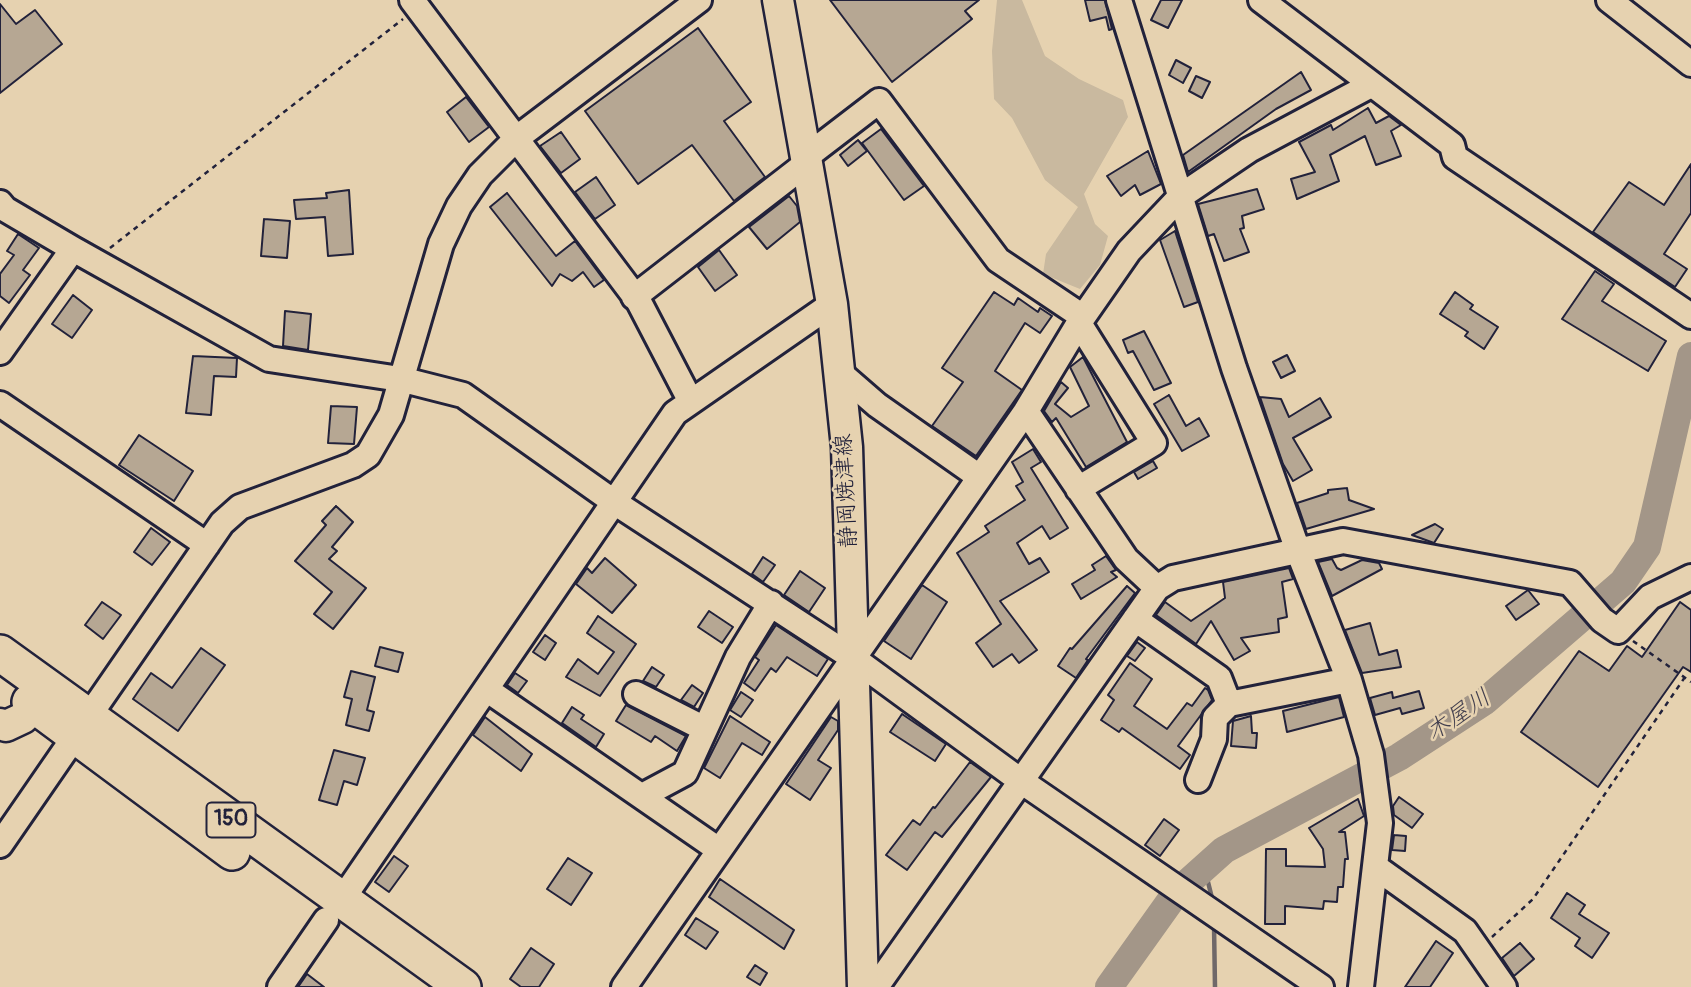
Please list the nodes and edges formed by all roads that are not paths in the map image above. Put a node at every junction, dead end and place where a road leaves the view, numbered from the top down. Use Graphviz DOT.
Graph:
graph roads {
  1 [pos="699,0"];
  2 [pos="778,0"];
  3 [pos="1261,0"];
  4 [pos="1609,0"];
  5 [pos="1126,3"];
  6 [pos="415,4"];
  7 [pos="1691,64"];
  8 [pos="1371,85"];
  9 [pos="517,138"];
  10 [pos="806,160"];
  11 [pos="1181,197"];
  12 [pos="0,203"];
  13 [pos="83,255"];
  14 [pos="634,297"];
  15 [pos="832,304"];
  16 [pos="1689,314"];
  17 [pos="1081,320"];
  18 [pos="0,352"];
  19 [pos="839,372"];
  20 [pos="400,379"];
  21 [pos="690,400"];
  22 [pos="0,404"];
  23 [pos="1026,411"];
  24 [pos="978,476"];
  25 [pos="1078,489"];
  26 [pos="614,502"];
  27 [pos="207,545"];
  28 [pos="1297,548"];
  29 [pos="1691,577"];
  30 [pos="1157,588"];
  31 [pos="771,603"];
  32 [pos="1135,619"];
  33 [pos="0,653"];
  34 [pos="853,658"];
  35 [pos="1349,680"];
  36 [pos="0,681"];
  37 [pos="486,688"];
  38 [pos="636,694"];
  39 [pos="1229,704"];
  40 [pos="35,706"];
  41 [pos="0,724"];
  42 [pos="81,726"];
  43 [pos="705,729"];
  44 [pos="1198,780"];
  45 [pos="1021,781"];
  46 [pos="642,796"];
  47 [pos="0,845"];
  48 [pos="719,850"];
  49 [pos="1377,868"];
  50 [pos="333,910"];
  51 [pos="280,987"];
  52 [pos="424,987"];
  53 [pos="463,987"];
  54 [pos="624,987"];
  55 [pos="863,987"];
  56 [pos="876,987"];
  57 [pos="1321,987"];
  58 [pos="1361,987"];
  59 [pos="1504,987"];
  1 -- 9 [label="street"];
  2 -- 10 [label="main road, 静岡焼津線"];
  3 -- 8 [label="street"];
  4 -- 7 [label="street"];
  5 -- 11 [label="street"];
  6 -- 9 [label="street"];
  8 -- 11 [label="street"];
  8 -- 16 [label="street"];
  9 -- 14 [label="street"];
  9 -- 20 [label="street"];
  10 -- 14 [label="street"];
  10 -- 15 [label="main road, 静岡焼津線"];
  10 -- 17 [label="street"];
  11 -- 17 [label="street"];
  11 -- 28 [label="street"];
  12 -- 13 [label="street"];
  13 -- 18 [label="street"];
  13 -- 20 [label="street"];
  14 -- 21 [label="street"];
  15 -- 19 [label="main road, 静岡焼津線"];
  15 -- 21 [label="street"];
  17 -- 23 [label="street"];
  17 -- 25 [label="street"];
  19 -- 24 [label="street"];
  19 -- 34 [label="main road, 静岡焼津線"];
  20 -- 26 [label="street"];
  20 -- 27 [label="street"];
  21 -- 26 [label="street"];
  22 -- 27 [label="street"];
  23 -- 24 [label="street"];
  23 -- 25 [label="street"];
  24 -- 34 [label="street"];
  25 -- 30 [label="street"];
  26 -- 31 [label="street"];
  26 -- 37 [label="street"];
  27 -- 42 [label="street"];
  28 -- 29 [label="street"];
  28 -- 30 [label="street"];
  28 -- 35 [label="street"];
  30 -- 32 [label="street"];
  31 -- 34 [label="street"];
  31 -- 43 [label="street"];
  32 -- 39 [label="street"];
  32 -- 45 [label="street"];
  33 -- 42 [label="highway, 150"];
  34 -- 45 [label="street"];
  34 -- 48 [label="street"];
  34 -- 55 [label="main road, 静岡焼津線"];
  35 -- 39 [label="street"];
  35 -- 49 [label="street"];
  36 -- 40 [label="highway, 150"];
  37 -- 46 [label="street"];
  37 -- 50 [label="street"];
  38 -- 43 [label="street"];
  39 -- 44 [label="street"];
  40 -- 41 [label="main road"];
  40 -- 42 [label="highway, 150"];
  42 -- 47 [label="street"];
  42 -- 50 [label="highway, 150"];
  43 -- 46 [label="street"];
  45 -- 56 [label="street"];
  45 -- 57 [label="street"];
  46 -- 48 [label="street"];
  48 -- 54 [label="street"];
  49 -- 58 [label="street"];
  49 -- 59 [label="street"];
  50 -- 51 [label="street"];
  50 -- 52 [label="highway, 150"];
  50 -- 53 [label="highway, 150"];
}
